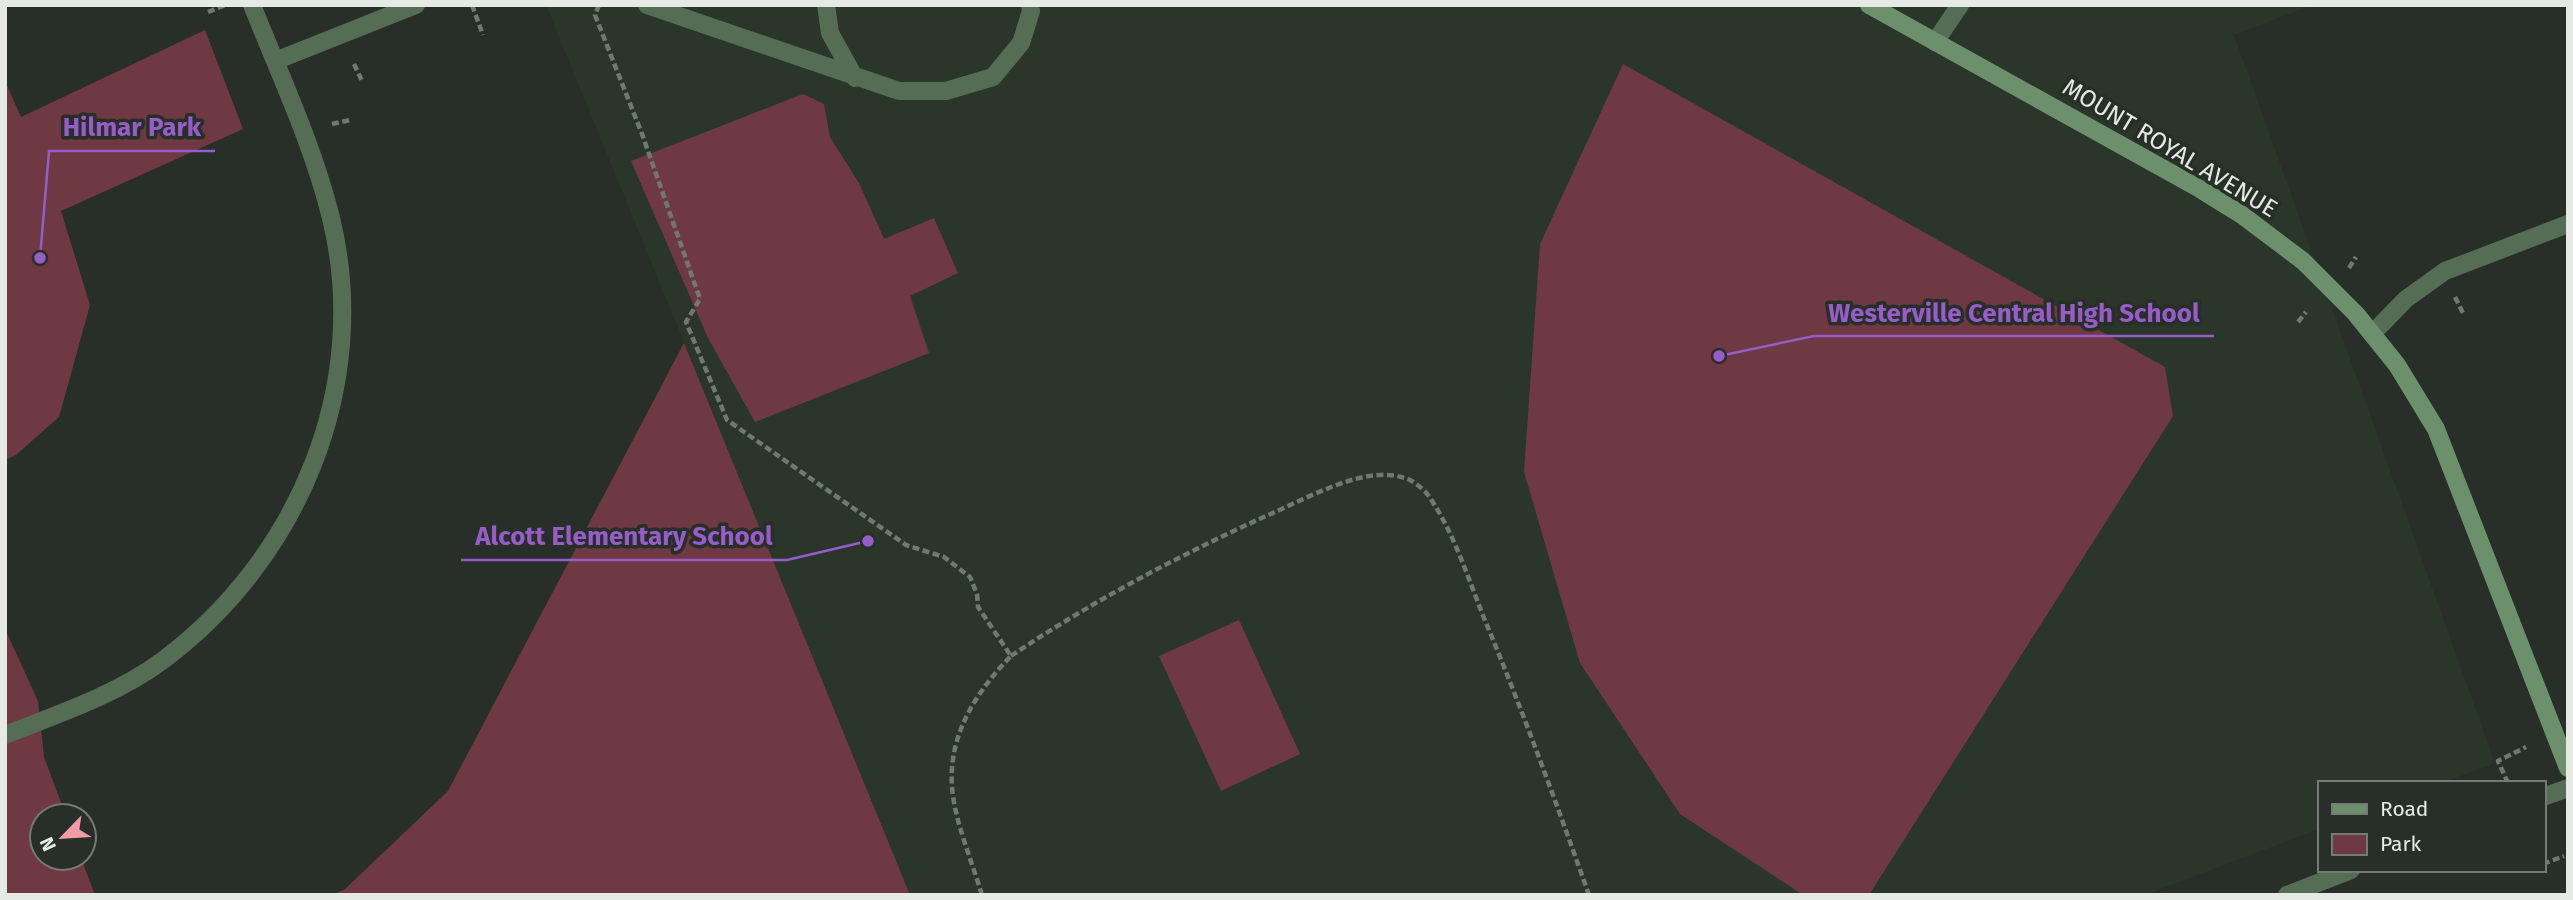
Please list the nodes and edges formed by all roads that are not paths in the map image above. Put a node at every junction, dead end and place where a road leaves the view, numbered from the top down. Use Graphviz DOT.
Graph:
graph roads {
  1 [pos="252,5"];
  2 [pos="416,5"];
  3 [pos="647,5"];
  4 [pos="826,5"];
  5 [pos="1030,5"];
  6 [pos="1869,5"];
  7 [pos="1960,5"];
  8 [pos="1935,41"];
  9 [pos="275,61"];
  10 [pos="855,78"];
  11 [pos="2568,224"];
  12 [pos="2372,334"];
  13 [pos="5,735"];
  14 [pos="2568,768"];
  15 [pos="2568,788"];
  16 [pos="2545,796"];
  17 [pos="2346,872"];
  18 [pos="2287,895"];
  1 -- 9 [label="street"];
  2 -- 9 [label="street"];
  3 -- 10 [label="street"];
  4 -- 10 [label="street"];
  5 -- 10 [label="street"];
  6 -- 8 [label="street, MOUNT ROYAL AVENUE"];
  7 -- 8 [label="street"];
  8 -- 12 [label="street, MOUNT ROYAL AVENUE"];
  9 -- 13 [label="street"];
  11 -- 12 [label="street"];
  12 -- 14 [label="street, MOUNT ROYAL AVENUE"];
  15 -- 16 [label="street"];
  17 -- 18 [label="street"];
}
